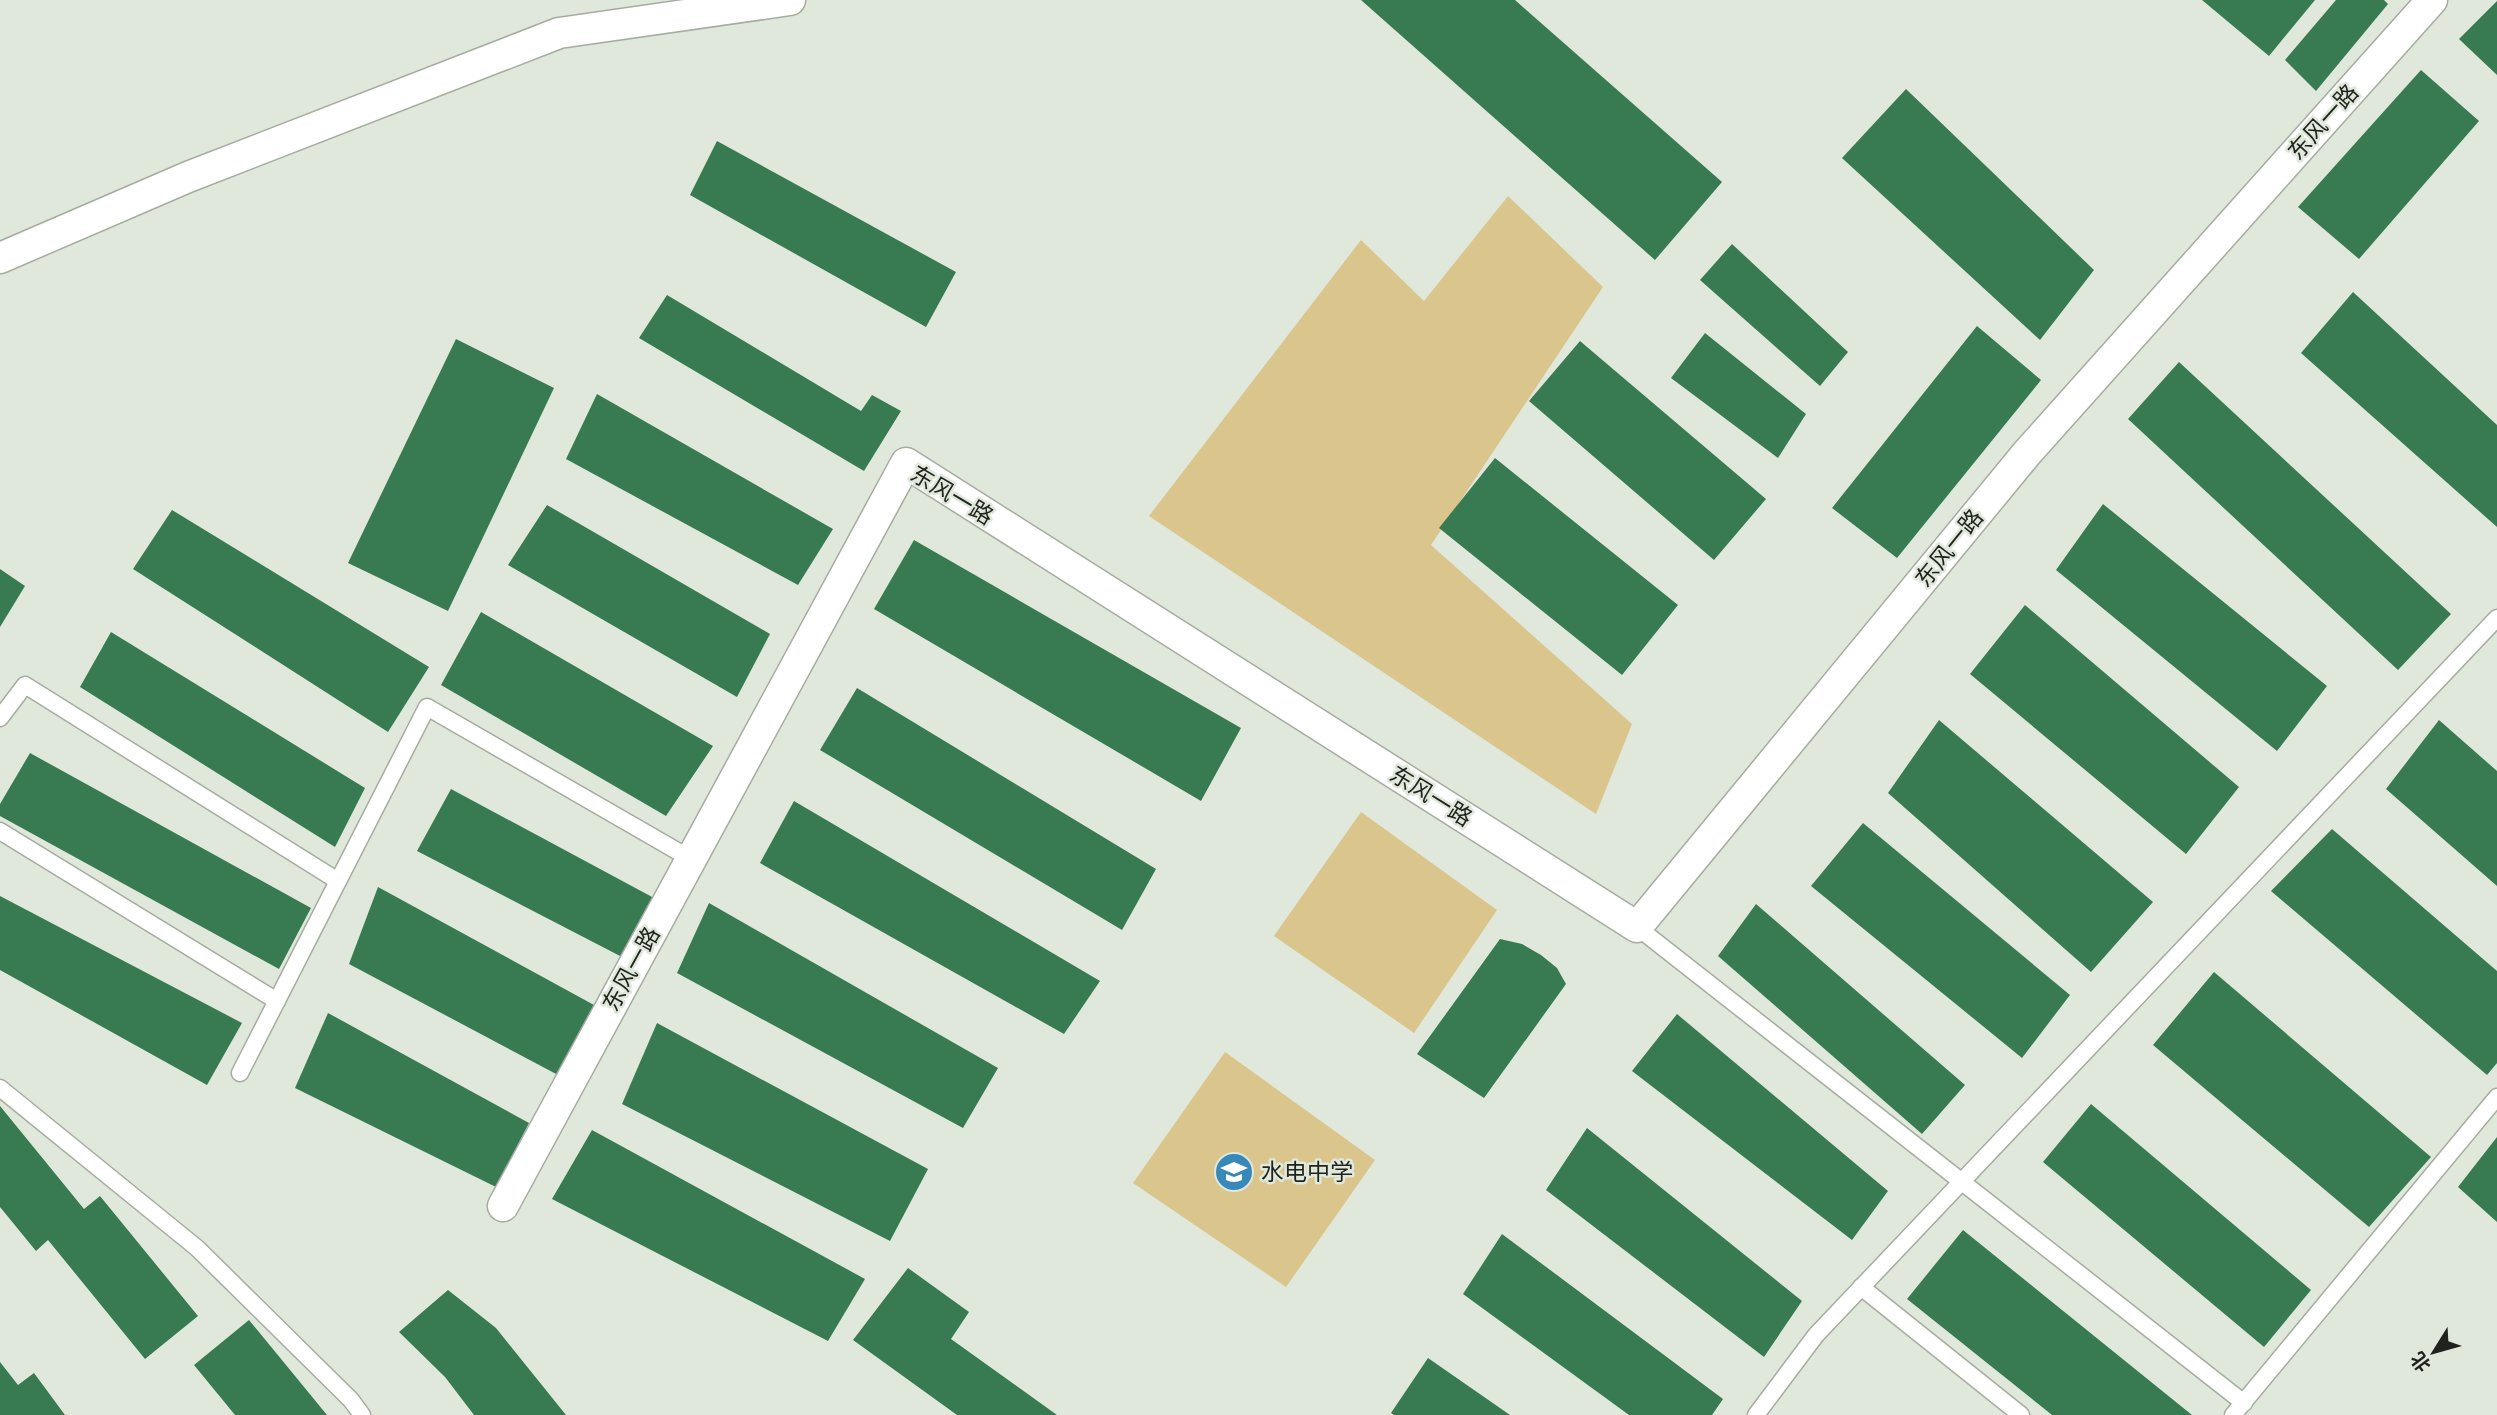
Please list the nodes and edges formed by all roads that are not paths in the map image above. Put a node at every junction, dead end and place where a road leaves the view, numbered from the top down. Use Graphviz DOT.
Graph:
graph roads {
  1 [pos="790,0"];
  2 [pos="2432,0"];
  3 [pos="0,258"];
  4 [pos="2497,618"];
  5 [pos="0,718"];
  6 [pos="0,831"];
  7 [pos="691,859"];
  8 [pos="338,881"];
  9 [pos="1637,927"];
  10 [pos="277,1001"];
  11 [pos="240,1073"];
  12 [pos="0,1088"];
  13 [pos="2497,1097"];
  14 [pos="1961,1182"];
  15 [pos="503,1206"];
  16 [pos="1861,1287"];
  17 [pos="2239,1409"];
  18 [pos="362,1415"];
  19 [pos="1756,1415"];
  20 [pos="2021,1415"];
  1 -- 3 [label="street"];
  2 -- 9 [label="street, 东风一路"];
  4 -- 14 [label="lane"];
  5 -- 8 [label="lane"];
  6 -- 10 [label="lane"];
  7 -- 8 [label="lane"];
  7 -- 9 [label="street, 东风一路"];
  7 -- 15 [label="street, 东风一路"];
  8 -- 10 [label="lane"];
  9 -- 14 [label="lane"];
  10 -- 11 [label="lane"];
  12 -- 18 [label="lane"];
  13 -- 17 [label="lane"];
  14 -- 16 [label="lane"];
  14 -- 17 [label="lane"];
  16 -- 19 [label="lane"];
  16 -- 20 [label="lane"];
}
